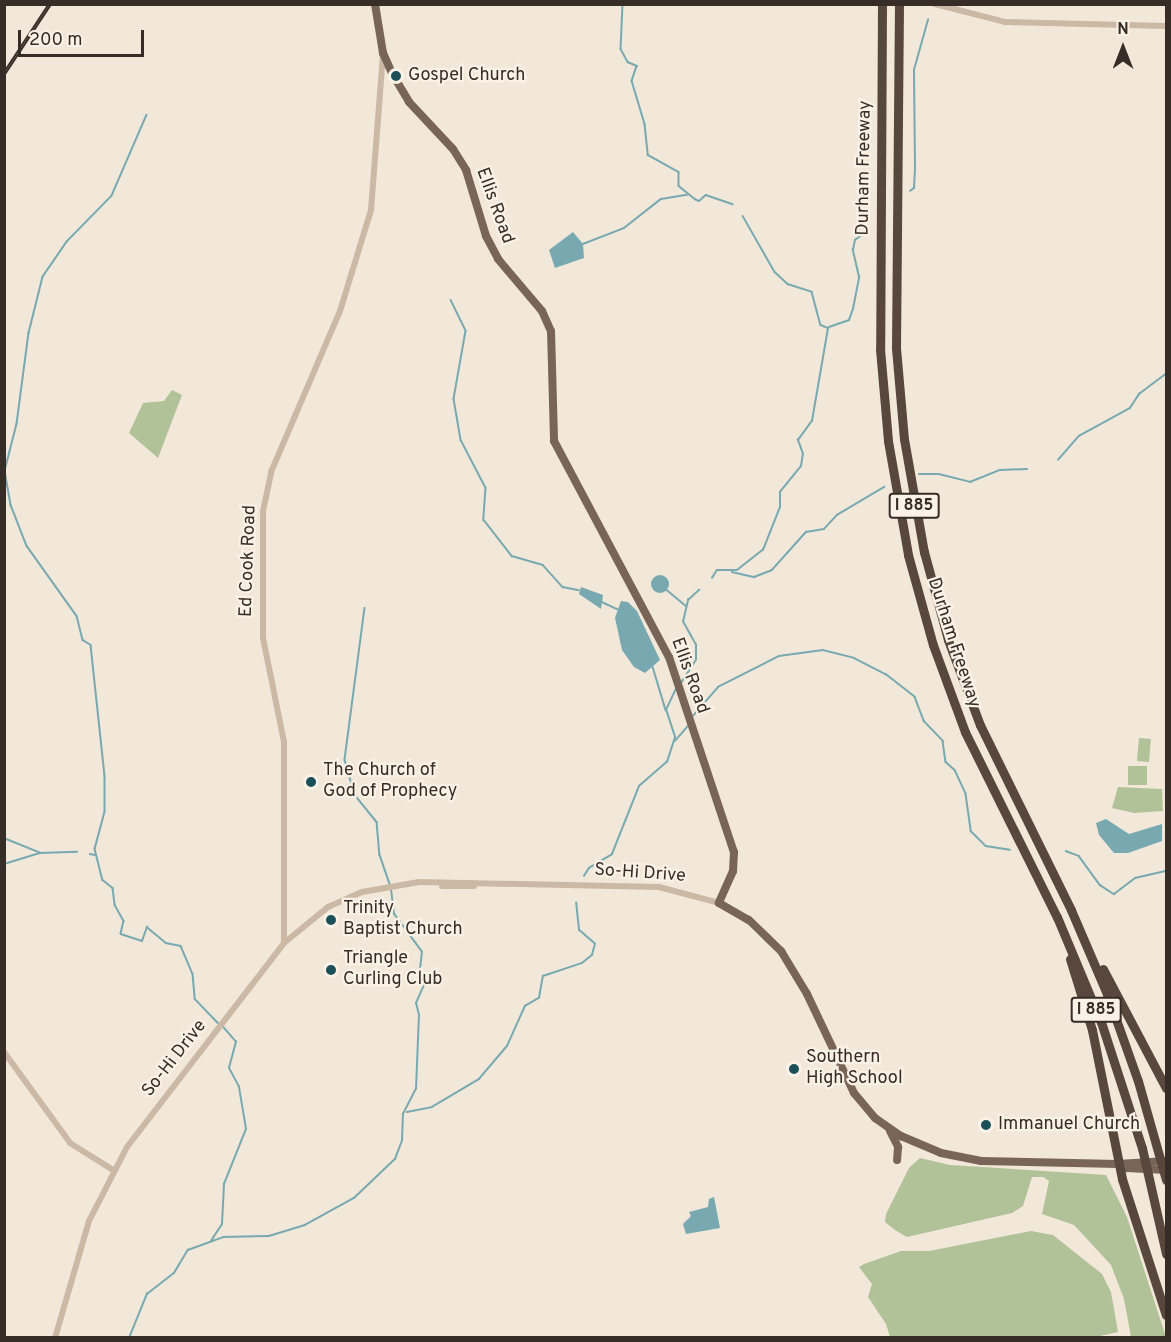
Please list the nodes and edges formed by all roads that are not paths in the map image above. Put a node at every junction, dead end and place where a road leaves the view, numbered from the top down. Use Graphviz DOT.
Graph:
graph roads {
  1 [pos="375,4"];
  2 [pos="882,4"];
  3 [pos="899,4"];
  4 [pos="934,4"];
  5 [pos="1167,26"];
  6 [pos="383,53"];
  7 [pos="1037,876"];
  8 [pos="719,903"];
  9 [pos="1071,910"];
  10 [pos="284,943"];
  11 [pos="4,1052"];
  12 [pos="1167,1088"];
  13 [pos="890,1129"];
  14 [pos="897,1160"];
  15 [pos="1167,1161"];
  16 [pos="1119,1164"];
  17 [pos="113,1170"];
  18 [pos="1167,1170"];
  19 [pos="1167,1180"];
  20 [pos="1167,1254"];
  21 [pos="1167,1316"];
  22 [pos="55,1338"];
  1 -- 6 [label="main road, Ellis Road"];
  2 -- 7 [label="highway, Durham Freeway / I 885"];
  3 -- 9 [label="highway, Durham Freeway / I 885"];
  4 -- 5 [label="street"];
  6 -- 8 [label="main road, Ellis Road"];
  6 -- 10 [label="street, Ed Cook Road"];
  7 -- 16 [label="highway"];
  7 -- 20 [label="highway, Durham Freeway / I 885"];
  8 -- 10 [label="street, So-Hi Drive"];
  8 -- 13 [label="main road"];
  9 -- 12 [label="highway"];
  9 -- 19 [label="highway, Durham Freeway / I 885"];
  10 -- 17 [label="street, So-Hi Drive"];
  11 -- 17 [label="street"];
  13 -- 14 [label="main road"];
  13 -- 16 [label="main road"];
  15 -- 16 [label="main road"];
  16 -- 18 [label="main road"];
  16 -- 21 [label="highway"];
  17 -- 22 [label="street, So-Hi Drive"];
}
